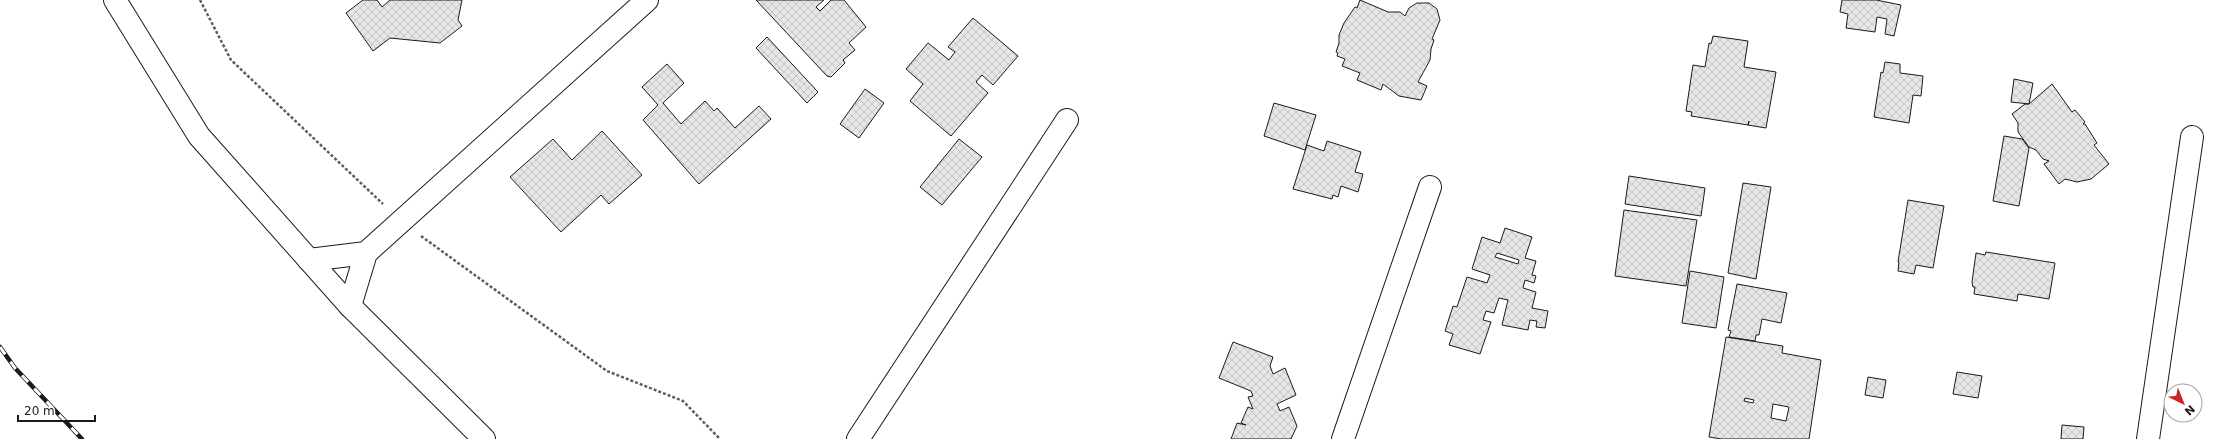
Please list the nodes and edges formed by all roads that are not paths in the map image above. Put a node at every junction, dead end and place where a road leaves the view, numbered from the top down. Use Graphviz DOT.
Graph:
graph roads {
  1 [pos="115,0"];
  2 [pos="647,0"];
  3 [pos="1067,120"];
  4 [pos="2192,137"];
  5 [pos="1430,187"];
  6 [pos="366,253"];
  7 [pos="309,260"];
  8 [pos="350,306"];
  9 [pos="484,439"];
  10 [pos="858,439"];
  11 [pos="1343,439"];
  12 [pos="2148,439"];
  1 -- 7 [label="street"];
  2 -- 6 [label="street"];
  3 -- 10 [label="street"];
  4 -- 12 [label="street"];
  5 -- 11 [label="street"];
  6 -- 7 [label="street"];
  6 -- 8 [label="street"];
  7 -- 8 [label="street"];
  8 -- 9 [label="street"];
}
